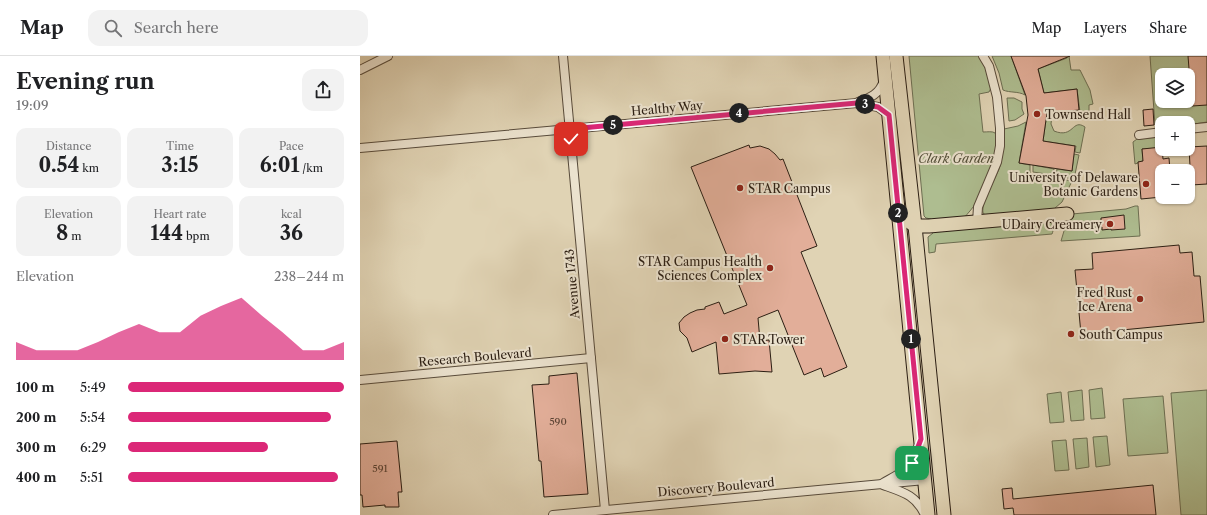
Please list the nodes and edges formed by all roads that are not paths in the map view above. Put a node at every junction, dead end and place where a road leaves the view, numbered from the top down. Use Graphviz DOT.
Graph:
graph roads {
  1 [pos="388,56"];
  2 [pos="563,56"];
  3 [pos="883,56"];
  4 [pos="896,56"];
  5 [pos="983,56"];
  6 [pos="360,70"];
  7 [pos="885,77"];
  8 [pos="857,103"];
  9 [pos="889,115"];
  10 [pos="1207,127"];
  11 [pos="1195,128"];
  12 [pos="570,129"];
  13 [pos="1155,133"];
  14 [pos="1139,134"];
  15 [pos="360,148"];
  16 [pos="1067,214"];
  17 [pos="898,215"];
  18 [pos="977,222"];
  19 [pos="915,226"];
  20 [pos="592,358"];
  21 [pos="360,380"];
  22 [pos="921,439"];
  23 [pos="925,480"];
  24 [pos="881,484"];
  25 [pos="605,510"];
  26 [pos="553,515"];
  27 [pos="925,515"];
  28 [pos="928,515"];
  29 [pos="944,515"];
  1 -- 6 [label="street"];
  2 -- 12 [label="street, Avenue 1743"];
  3 -- 7 [label="main road"];
  4 -- 19 [label="main road"];
  5 -- 18 [label="street"];
  7 -- 8 [label="street, Healthy Way"];
  7 -- 9 [label="main road"];
  8 -- 9 [label="street, Healthy Way"];
  8 -- 12 [label="street, Healthy Way"];
  9 -- 17 [label="main road"];
  10 -- 11 [label="street"];
  12 -- 15 [label="street, Healthy Way"];
  12 -- 20 [label="street, Avenue 1743"];
  13 -- 14 [label="street"];
  16 -- 18 [label="main road"];
  17 -- 19 [label="main road"];
  17 -- 22 [label="main road"];
  18 -- 19 [label="main road"];
  19 -- 29 [label="main road"];
  20 -- 21 [label="street, Research Boulevard"];
  20 -- 25 [label="street, Avenue 1743"];
  22 -- 23 [label="main road"];
  22 -- 24 [label="street, Discovery Boulevard"];
  23 -- 24 [label="street, Discovery Boulevard"];
  23 -- 28 [label="main road"];
  24 -- 25 [label="street, Discovery Boulevard"];
  24 -- 27 [label="street, Discovery Boulevard"];
  25 -- 26 [label="street, Discovery Boulevard"];
}
